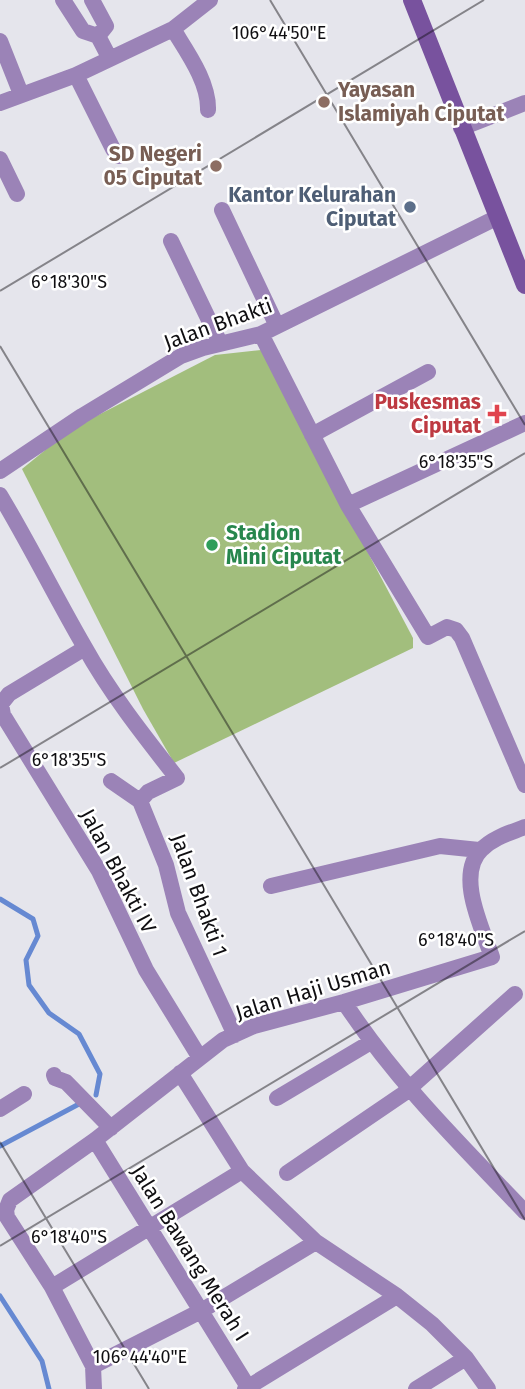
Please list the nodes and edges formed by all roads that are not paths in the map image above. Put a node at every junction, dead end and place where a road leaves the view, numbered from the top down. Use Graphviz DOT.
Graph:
graph roads {
  1 [pos="63,0"];
  2 [pos="92,0"];
  3 [pos="210,0"];
  4 [pos="412,0"];
  5 [pos="173,29"];
  6 [pos="98,36"];
  7 [pos="2,51"];
  8 [pos="110,60"];
  9 [pos="76,75"];
  10 [pos="20,94"];
  11 [pos="0,103"];
  12 [pos="525,103"];
  13 [pos="208,110"];
  14 [pos="461,128"];
  15 [pos="119,156"];
  16 [pos="0,159"];
  17 [pos="17,194"];
  18 [pos="222,210"];
  19 [pos="498,217"];
  20 [pos="171,241"];
  21 [pos="525,285"];
  22 [pos="276,326"];
  23 [pos="261,334"];
  24 [pos="220,343"];
  25 [pos="428,372"];
  26 [pos="525,423"];
  27 [pos="312,435"];
  28 [pos="0,471"];
  29 [pos="0,495"];
  30 [pos="348,505"];
  31 [pos="85,648"];
  32 [pos="1,704"];
  33 [pos="111,781"];
  34 [pos="525,785"];
  35 [pos="140,801"];
  36 [pos="525,827"];
  37 [pos="479,850"];
  38 [pos="271,886"];
  39 [pos="515,994"];
  40 [pos="344,1002"];
  41 [pos="234,1035"];
  42 [pos="370,1042"];
  43 [pos="200,1058"];
  44 [pos="180,1073"];
  45 [pos="54,1075"];
  46 [pos="409,1090"];
  47 [pos="24,1094"];
  48 [pos="278,1098"];
  49 [pos="0,1109"];
  50 [pos="111,1128"];
  51 [pos="95,1140"];
  52 [pos="242,1171"];
  53 [pos="286,1173"];
  54 [pos="525,1212"];
  55 [pos="149,1228"];
  56 [pos="316,1242"];
  57 [pos="51,1287"];
  58 [pos="397,1296"];
  59 [pos="201,1311"];
  60 [pos="466,1358"];
  61 [pos="93,1366"];
  62 [pos="247,1388"];
  63 [pos="94,1389"];
  64 [pos="416,1389"];
  65 [pos="488,1389"];
  1 -- 6 [label="street"];
  2 -- 6 [label="street"];
  3 -- 5 [label="street"];
  4 -- 14 [label="main road"];
  5 -- 8 [label="street"];
  5 -- 13 [label="street"];
  6 -- 8 [label="street"];
  7 -- 10 [label="street"];
  8 -- 9 [label="street"];
  9 -- 10 [label="street"];
  9 -- 15 [label="street"];
  10 -- 11 [label="street"];
  12 -- 14 [label="street"];
  14 -- 19 [label="main road"];
  16 -- 17 [label="street"];
  18 -- 22 [label="street"];
  19 -- 21 [label="main road"];
  19 -- 22 [label="street, Jalan Bhakti"];
  20 -- 24 [label="street"];
  22 -- 23 [label="street, Jalan Bhakti"];
  23 -- 24 [label="street, Jalan Bhakti"];
  23 -- 27 [label="street"];
  24 -- 28 [label="street, Jalan Bhakti"];
  25 -- 27 [label="street"];
  26 -- 30 [label="street"];
  27 -- 30 [label="street"];
  29 -- 31 [label="street"];
  30 -- 34 [label="street"];
  31 -- 32 [label="street"];
  31 -- 35 [label="street"];
  32 -- 43 [label="street, Jalan Bhakti IV"];
  33 -- 35 [label="street"];
  35 -- 41 [label="street, Jalan Bhakti 1"];
  36 -- 37 [label="street"];
  37 -- 38 [label="street"];
  37 -- 40 [label="street, Jalan Haji Usman"];
  39 -- 46 [label="street"];
  40 -- 41 [label="street, Jalan Haji Usman"];
  40 -- 42 [label="street"];
  41 -- 43 [label="street, Jalan Haji Usman"];
  42 -- 46 [label="street"];
  42 -- 48 [label="street"];
  43 -- 44 [label="street, Jalan Haji Usman"];
  44 -- 50 [label="street, Jalan Haji Usman"];
  44 -- 52 [label="street"];
  45 -- 50 [label="street"];
  46 -- 53 [label="street"];
  46 -- 54 [label="street"];
  47 -- 49 [label="street"];
  50 -- 51 [label="street, Jalan Haji Usman"];
  51 -- 55 [label="street, Jalan Bawang Merah I"];
  51 -- 57 [label="street, Jalan Haji Usman"];
  52 -- 55 [label="street"];
  52 -- 56 [label="street"];
  55 -- 57 [label="street"];
  55 -- 59 [label="street, Jalan Bawang Merah I"];
  56 -- 58 [label="street"];
  56 -- 59 [label="street"];
  57 -- 61 [label="street"];
  58 -- 60 [label="street"];
  58 -- 62 [label="street"];
  59 -- 61 [label="street"];
  59 -- 62 [label="street, Jalan Bawang Merah I"];
  60 -- 64 [label="street"];
  60 -- 65 [label="street"];
  61 -- 63 [label="street"];
}
